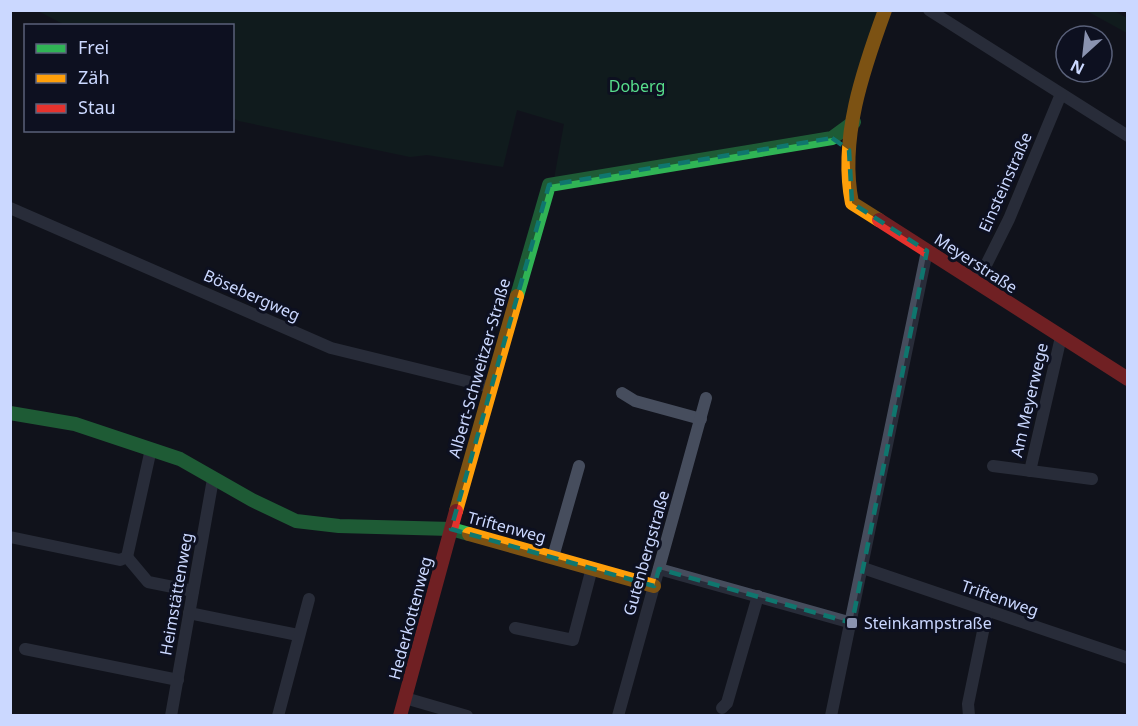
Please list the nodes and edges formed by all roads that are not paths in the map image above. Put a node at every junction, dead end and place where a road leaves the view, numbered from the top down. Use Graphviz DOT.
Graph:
graph roads {
  1 [pos="885,10"];
  2 [pos="929,10"];
  3 [pos="1061,94"];
  4 [pos="854,122"];
  5 [pos="1128,136"];
  6 [pos="832,138"];
  7 [pos="849,150"];
  8 [pos="11,209"];
  9 [pos="927,251"];
  10 [pos="977,283"];
  11 [pos="1061,337"];
  12 [pos="1128,379"];
  13 [pos="490,387"];
  14 [pos="622,393"];
  15 [pos="706,398"];
  16 [pos="10,413"];
  17 [pos="701,419"];
  18 [pos="151,449"];
  19 [pos="579,466"];
  20 [pos="993,466"];
  21 [pos="1030,471"];
  22 [pos="213,479"];
  23 [pos="1092,479"];
  24 [pos="451,529"];
  25 [pos="10,537"];
  26 [pos="127,557"];
  27 [pos="554,557"];
  28 [pos="592,568"];
  29 [pos="863,568"];
  30 [pos="659,569"];
  31 [pos="654,586"];
  32 [pos="193,591"];
  33 [pos="758,596"];
  34 [pos="309,599"];
  35 [pos="987,612"];
  36 [pos="189,613"];
  37 [pos="852,623"];
  38 [pos="515,628"];
  39 [pos="298,635"];
  40 [pos="25,649"];
  41 [pos="1128,658"];
  42 [pos="178,680"];
  43 [pos="405,698"];
  44 [pos="722,708"];
  45 [pos="171,716"];
  46 [pos="278,716"];
  47 [pos="400,716"];
  48 [pos="467,716"];
  49 [pos="618,716"];
  50 [pos="831,716"];
  51 [pos="969,716"];
  1 -- 4 [label="street"];
  2 -- 3 [label="street"];
  3 -- 5 [label="street"];
  3 -- 10 [label="street, Einsteinstraße"];
  4 -- 6 [label="street, Albert-Schweitzer-Straße"];
  4 -- 7 [label="street, Meyerstraße"];
  6 -- 7 [label="street"];
  6 -- 13 [label="street, Albert-Schweitzer-Straße"];
  7 -- 9 [label="street, Meyerstraße"];
  8 -- 13 [label="street, Bösebergweg"];
  9 -- 10 [label="street, Meyerstraße"];
  9 -- 29 [label="street"];
  10 -- 11 [label="street, Meyerstraße"];
  11 -- 12 [label="street, Meyerstraße"];
  11 -- 21 [label="street, Am Meyerwege"];
  13 -- 24 [label="street, Albert-Schweitzer-Straße"];
  14 -- 17 [label="street"];
  15 -- 17 [label="street, Gutenbergstraße"];
  16 -- 18 [label="street"];
  17 -- 30 [label="street, Gutenbergstraße"];
  18 -- 22 [label="street"];
  18 -- 26 [label="street"];
  19 -- 27 [label="street, Triftenweg"];
  20 -- 21 [label="street, Am Meyerwege"];
  21 -- 23 [label="street, Am Meyerwege"];
  22 -- 24 [label="street"];
  22 -- 32 [label="street, Heimstättenweg"];
  24 -- 27 [label="street, Triftenweg"];
  24 -- 43 [label="street, Hederkottenweg"];
  25 -- 26 [label="street"];
  26 -- 32 [label="street"];
  27 -- 28 [label="street, Triftenweg"];
  28 -- 31 [label="street, Triftenweg"];
  28 -- 38 [label="street"];
  29 -- 35 [label="street, Triftenweg"];
  29 -- 37 [label="street"];
  30 -- 31 [label="street, Gutenbergstraße"];
  30 -- 33 [label="street"];
  31 -- 49 [label="street, Gutenbergstraße"];
  32 -- 36 [label="street, Heimstättenweg"];
  33 -- 37 [label="street"];
  33 -- 44 [label="street"];
  34 -- 39 [label="street"];
  35 -- 41 [label="street, Triftenweg"];
  35 -- 51 [label="street"];
  36 -- 39 [label="street"];
  36 -- 42 [label="street, Heimstättenweg"];
  37 -- 50 [label="street"];
  39 -- 46 [label="street"];
  40 -- 42 [label="street"];
  42 -- 45 [label="street, Heimstättenweg"];
  43 -- 47 [label="street, Hederkottenweg"];
  43 -- 48 [label="street"];
}
